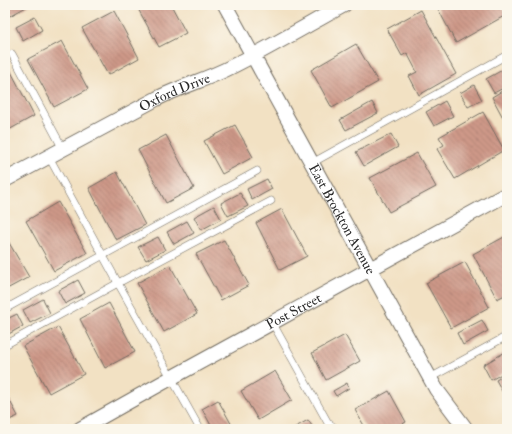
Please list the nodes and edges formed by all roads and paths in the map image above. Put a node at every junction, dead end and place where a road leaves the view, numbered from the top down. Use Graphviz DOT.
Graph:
graph roads {
  1 [pos="225,5"];
  2 [pos="344,5"];
  3 [pos="12,54"];
  4 [pos="507,55"];
  5 [pos="252,56"];
  6 [pos="63,149"];
  7 [pos="49,156"];
  8 [pos="312,163"];
  9 [pos="258,171"];
  10 [pos="5,180"];
  11 [pos="507,194"];
  12 [pos="271,201"];
  13 [pos="102,256"];
  14 [pos="370,268"];
  15 [pos="118,283"];
  16 [pos="5,309"];
  17 [pos="272,322"];
  18 [pos="507,336"];
  19 [pos="5,346"];
  20 [pos="171,378"];
  21 [pos="430,378"];
  22 [pos="81,429"];
  23 [pos="200,429"];
  24 [pos="337,429"];
  25 [pos="466,429"];
  1 -- 5 [label="street, East Brockton Avenue"];
  2 -- 5 [label="street, Oxford Drive"];
  3 -- 6 [label="lane"];
  4 -- 8 [label="lane"];
  5 -- 6 [label="street, Oxford Drive"];
  5 -- 8 [label="street, East Brockton Avenue"];
  6 -- 7 [label="street, Oxford Drive"];
  7 -- 10 [label="street, Oxford Drive"];
  7 -- 13 [label="lane"];
  8 -- 14 [label="street, East Brockton Avenue"];
  9 -- 13 [label="lane"];
  11 -- 14 [label="street, Post Street"];
  12 -- 15 [label="lane"];
  13 -- 15 [label="lane"];
  13 -- 16 [label="lane"];
  14 -- 17 [label="street, Post Street"];
  14 -- 21 [label="street, East Brockton Avenue"];
  15 -- 19 [label="lane"];
  15 -- 20 [label="lane"];
  17 -- 20 [label="street, Post Street"];
  17 -- 24 [label="lane"];
  18 -- 21 [label="lane"];
  20 -- 22 [label="street, Post Street"];
  20 -- 23 [label="lane"];
  21 -- 25 [label="street, East Brockton Avenue"];
}
